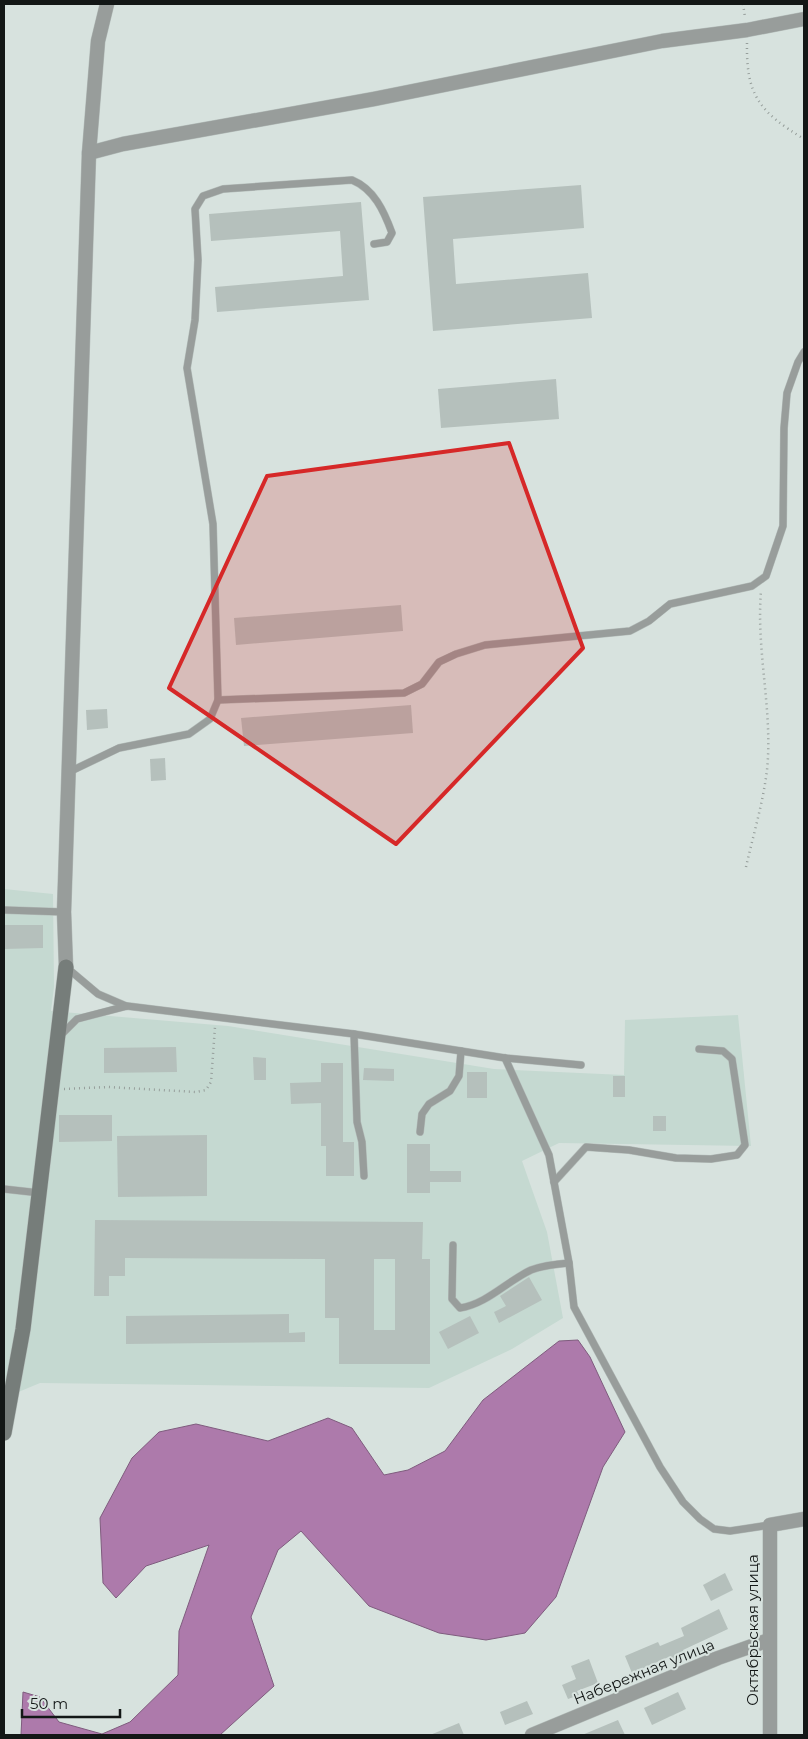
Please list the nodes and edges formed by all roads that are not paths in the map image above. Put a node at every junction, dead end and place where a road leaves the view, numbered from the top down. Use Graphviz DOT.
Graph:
graph roads {
  1 [pos="107,4"];
  2 [pos="804,19"];
  3 [pos="88,153"];
  4 [pos="374,244"];
  5 [pos="804,352"];
  6 [pos="218,700"];
  7 [pos="69,772"];
  8 [pos="4,910"];
  9 [pos="64,912"];
  10 [pos="66,967"];
  11 [pos="127,1006"];
  12 [pos="354,1034"];
  13 [pos="58,1037"];
  14 [pos="699,1049"];
  15 [pos="461,1051"];
  16 [pos="504,1058"];
  17 [pos="581,1065"];
  18 [pos="420,1132"];
  19 [pos="364,1176"];
  20 [pos="554,1182"];
  21 [pos="4,1189"];
  22 [pos="40,1193"];
  23 [pos="453,1246"];
  24 [pos="569,1263"];
  25 [pos="4,1433"];
  26 [pos="804,1519"];
  27 [pos="770,1526"];
  28 [pos="768,1640"];
  29 [pos="532,1735"];
  30 [pos="770,1735"];
  1 -- 3 [label="street"];
  2 -- 3 [label="street"];
  3 -- 7 [label="street"];
  4 -- 6 [label="lane"];
  5 -- 6 [label="lane"];
  6 -- 7 [label="lane"];
  7 -- 9 [label="street"];
  8 -- 9 [label="lane"];
  9 -- 10 [label="street"];
  10 -- 11 [label="lane"];
  10 -- 13 [label="street"];
  11 -- 12 [label="lane"];
  11 -- 13 [label="lane"];
  12 -- 15 [label="lane"];
  12 -- 19 [label="lane"];
  13 -- 22 [label="street"];
  14 -- 20 [label="lane"];
  15 -- 16 [label="lane"];
  15 -- 18 [label="lane"];
  16 -- 17 [label="lane"];
  16 -- 20 [label="lane"];
  20 -- 24 [label="lane"];
  21 -- 22 [label="lane"];
  22 -- 25 [label="street"];
  23 -- 24 [label="lane"];
  24 -- 27 [label="lane"];
  26 -- 27 [label="street"];
  27 -- 28 [label="street, Октябрьская улица"];
  28 -- 29 [label="street, Набережная улица"];
  28 -- 30 [label="street, Октябрьская улица"];
}
